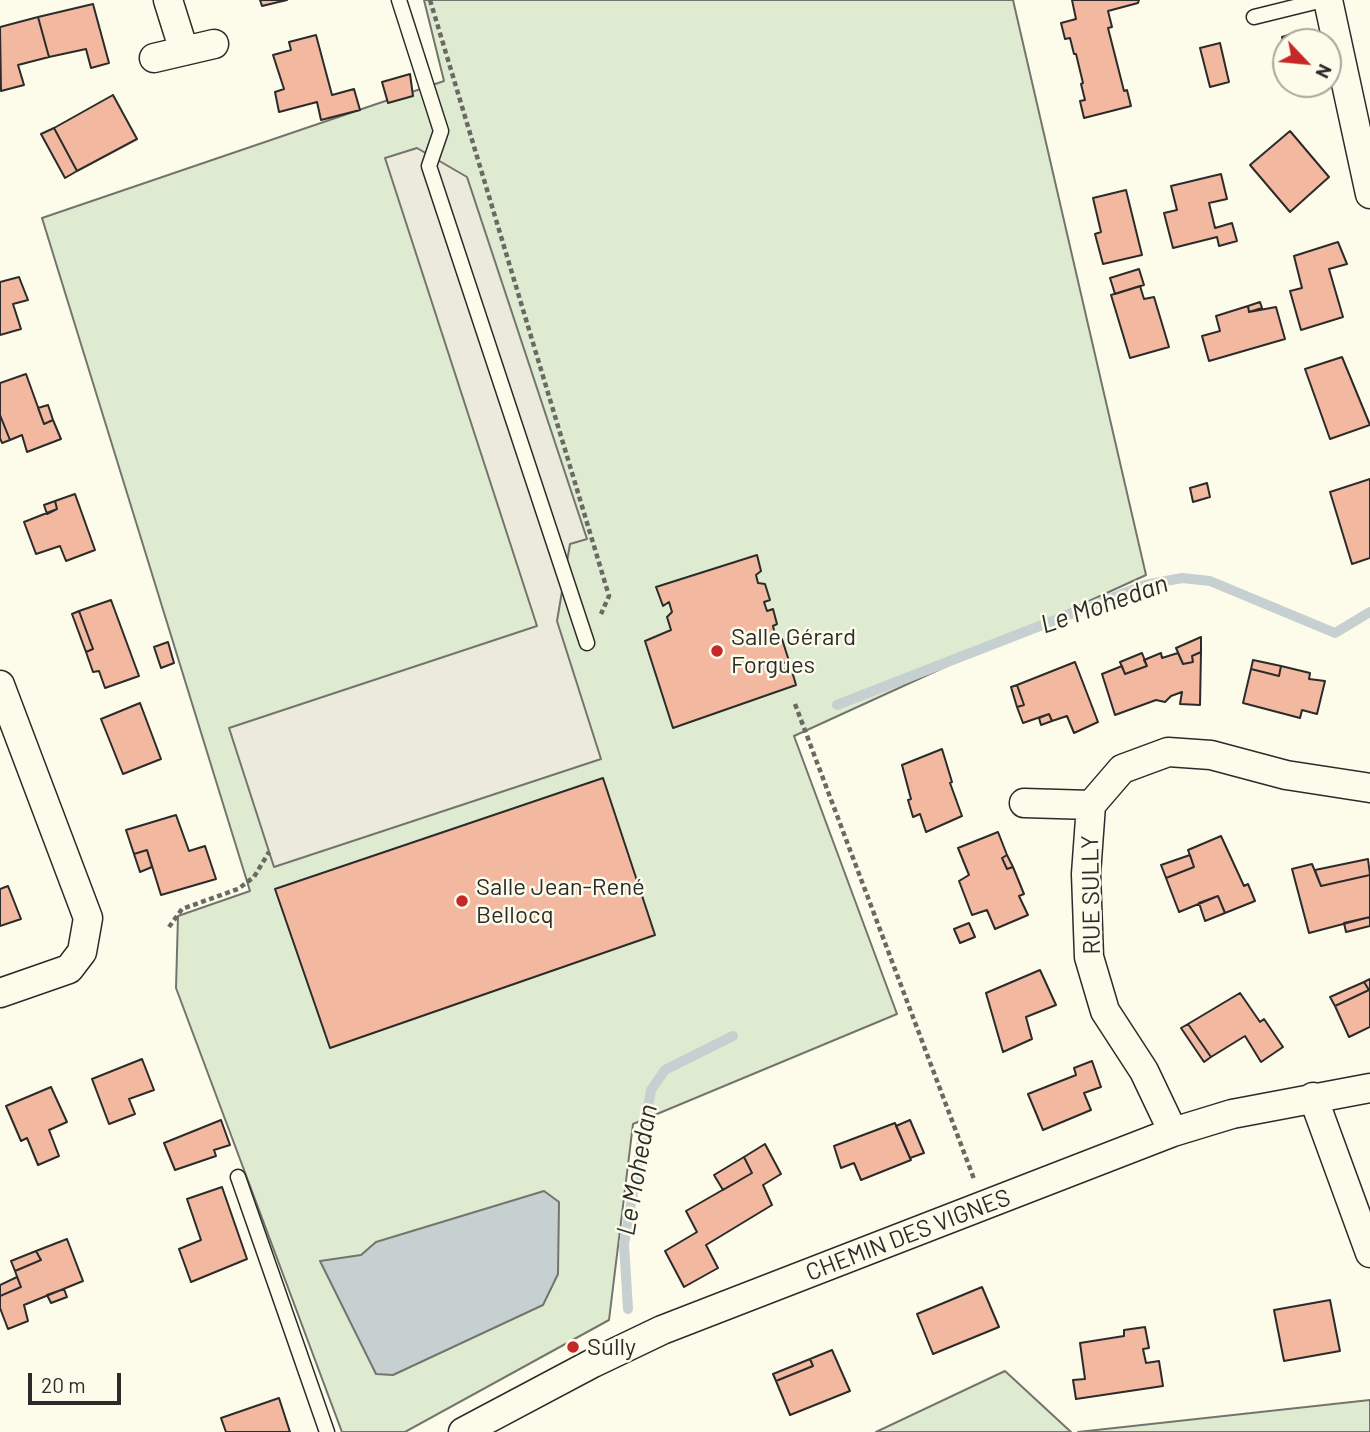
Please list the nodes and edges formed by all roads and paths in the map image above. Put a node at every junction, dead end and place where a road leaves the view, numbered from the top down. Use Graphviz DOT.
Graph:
graph roads {
  1 [pos="168,0"];
  2 [pos="399,0"];
  3 [pos="430,0"];
  4 [pos="1323,0"];
  5 [pos="1328,0"];
  6 [pos="1254,17"];
  7 [pos="214,44"];
  8 [pos="184,51"];
  9 [pos="154,58"];
  10 [pos="1359,85"];
  11 [pos="1370,194"];
  12 [pos="587,643"];
  13 [pos="0,685"];
  14 [pos="795,704"];
  15 [pos="1370,788"];
  16 [pos="1024,803"];
  17 [pos="1091,805"];
  18 [pos="269,852"];
  19 [pos="169,927"];
  20 [pos="0,993"];
  21 [pos="1370,1088"];
  22 [pos="1313,1097"];
  23 [pos="1173,1132"];
  24 [pos="238,1177"];
  25 [pos="985,1205"];
  26 [pos="1370,1253"];
  27 [pos="327,1432"];
  28 [pos="463,1432"];
  1 -- 8 [label="street"];
  2 -- 12 [label="lane"];
  3 -- 12 [label="path"];
  4 -- 6 [label="lane"];
  5 -- 10 [label="street"];
  7 -- 8 [label="street"];
  8 -- 9 [label="street"];
  10 -- 11 [label="street"];
  13 -- 20 [label="street"];
  14 -- 25 [label="path"];
  15 -- 17 [label="street, RUE SULLY"];
  16 -- 17 [label="street, RUE SULLY"];
  17 -- 23 [label="street, RUE SULLY"];
  18 -- 19 [label="path"];
  21 -- 22 [label="street, CHEMIN DES VIGNES"];
  22 -- 23 [label="street, CHEMIN DES VIGNES"];
  22 -- 26 [label="street"];
  23 -- 25 [label="street, CHEMIN DES VIGNES"];
  24 -- 27 [label="lane"];
  25 -- 28 [label="street, CHEMIN DES VIGNES"];
}
